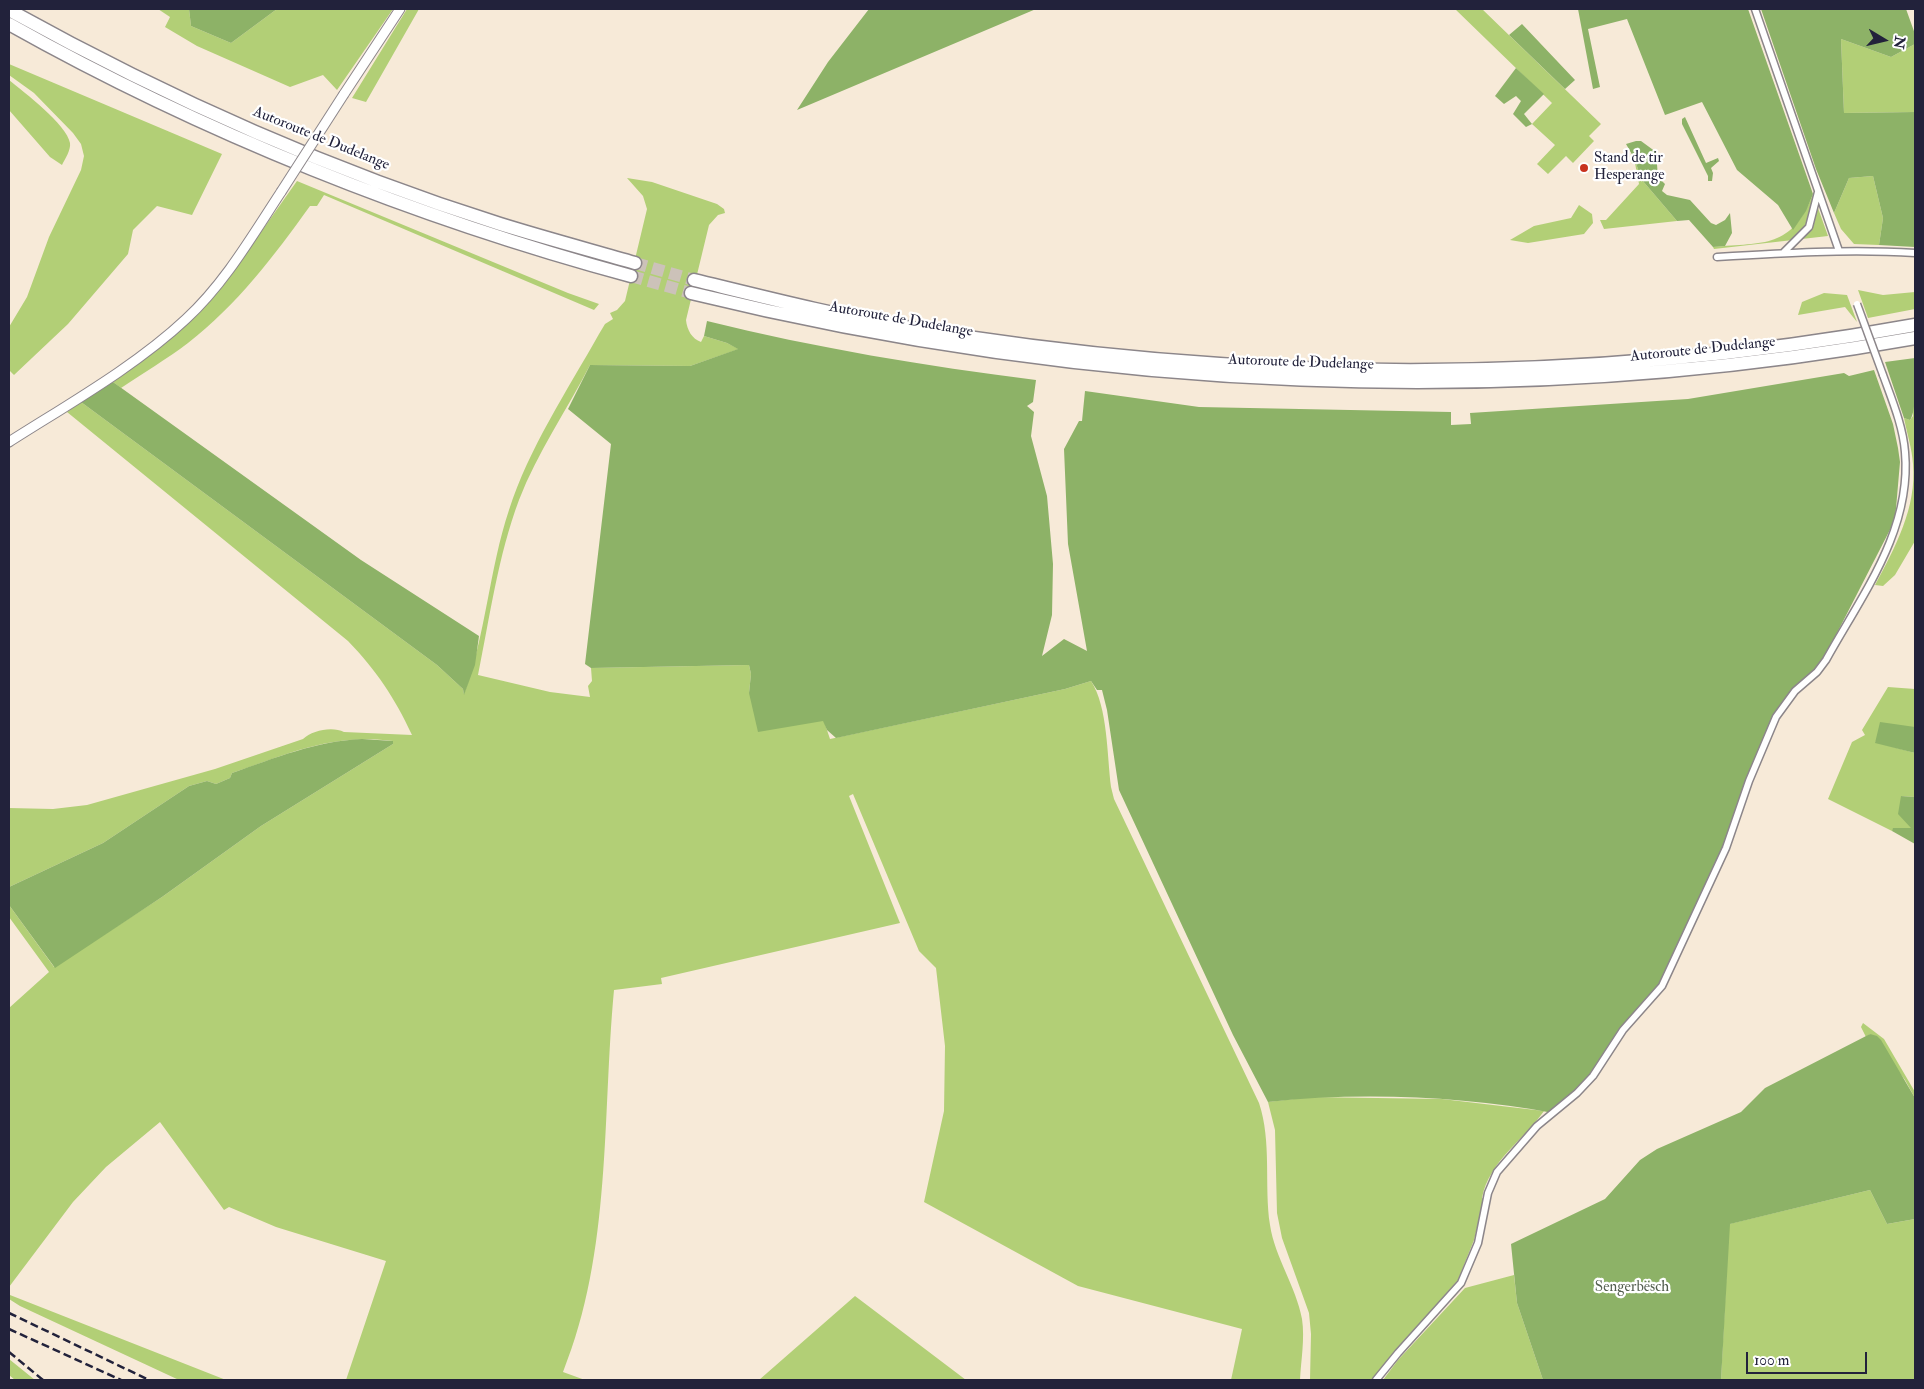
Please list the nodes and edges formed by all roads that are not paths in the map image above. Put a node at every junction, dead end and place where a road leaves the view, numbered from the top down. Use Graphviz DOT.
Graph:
graph roads {
  1 [pos="400,9"];
  2 [pos="1755,9"];
  3 [pos="9,10"];
  4 [pos="9,24"];
  5 [pos="1818,191"];
  6 [pos="1839,251"];
  7 [pos="1784,252"];
  8 [pos="1915,253"];
  9 [pos="1717,257"];
  10 [pos="635,263"];
  11 [pos="631,276"];
  12 [pos="1857,304"];
  13 [pos="1915,326"];
  14 [pos="1915,338"];
  15 [pos="9,442"];
  16 [pos="1376,1380"];
  1 -- 15 [label="main road, bridge"];
  2 -- 5 [label="street"];
  3 -- 10 [label="highway, Autoroute de Dudelange"];
  4 -- 11 [label="highway, Autoroute de Dudelange"];
  5 -- 6 [label="street"];
  5 -- 7 [label="street"];
  6 -- 7 [label="street"];
  6 -- 8 [label="street"];
  7 -- 9 [label="street"];
  12 -- 16 [label="street, bridge"];
  13 -- 14 [label="highway, Autoroute de Dudelange"];
}
